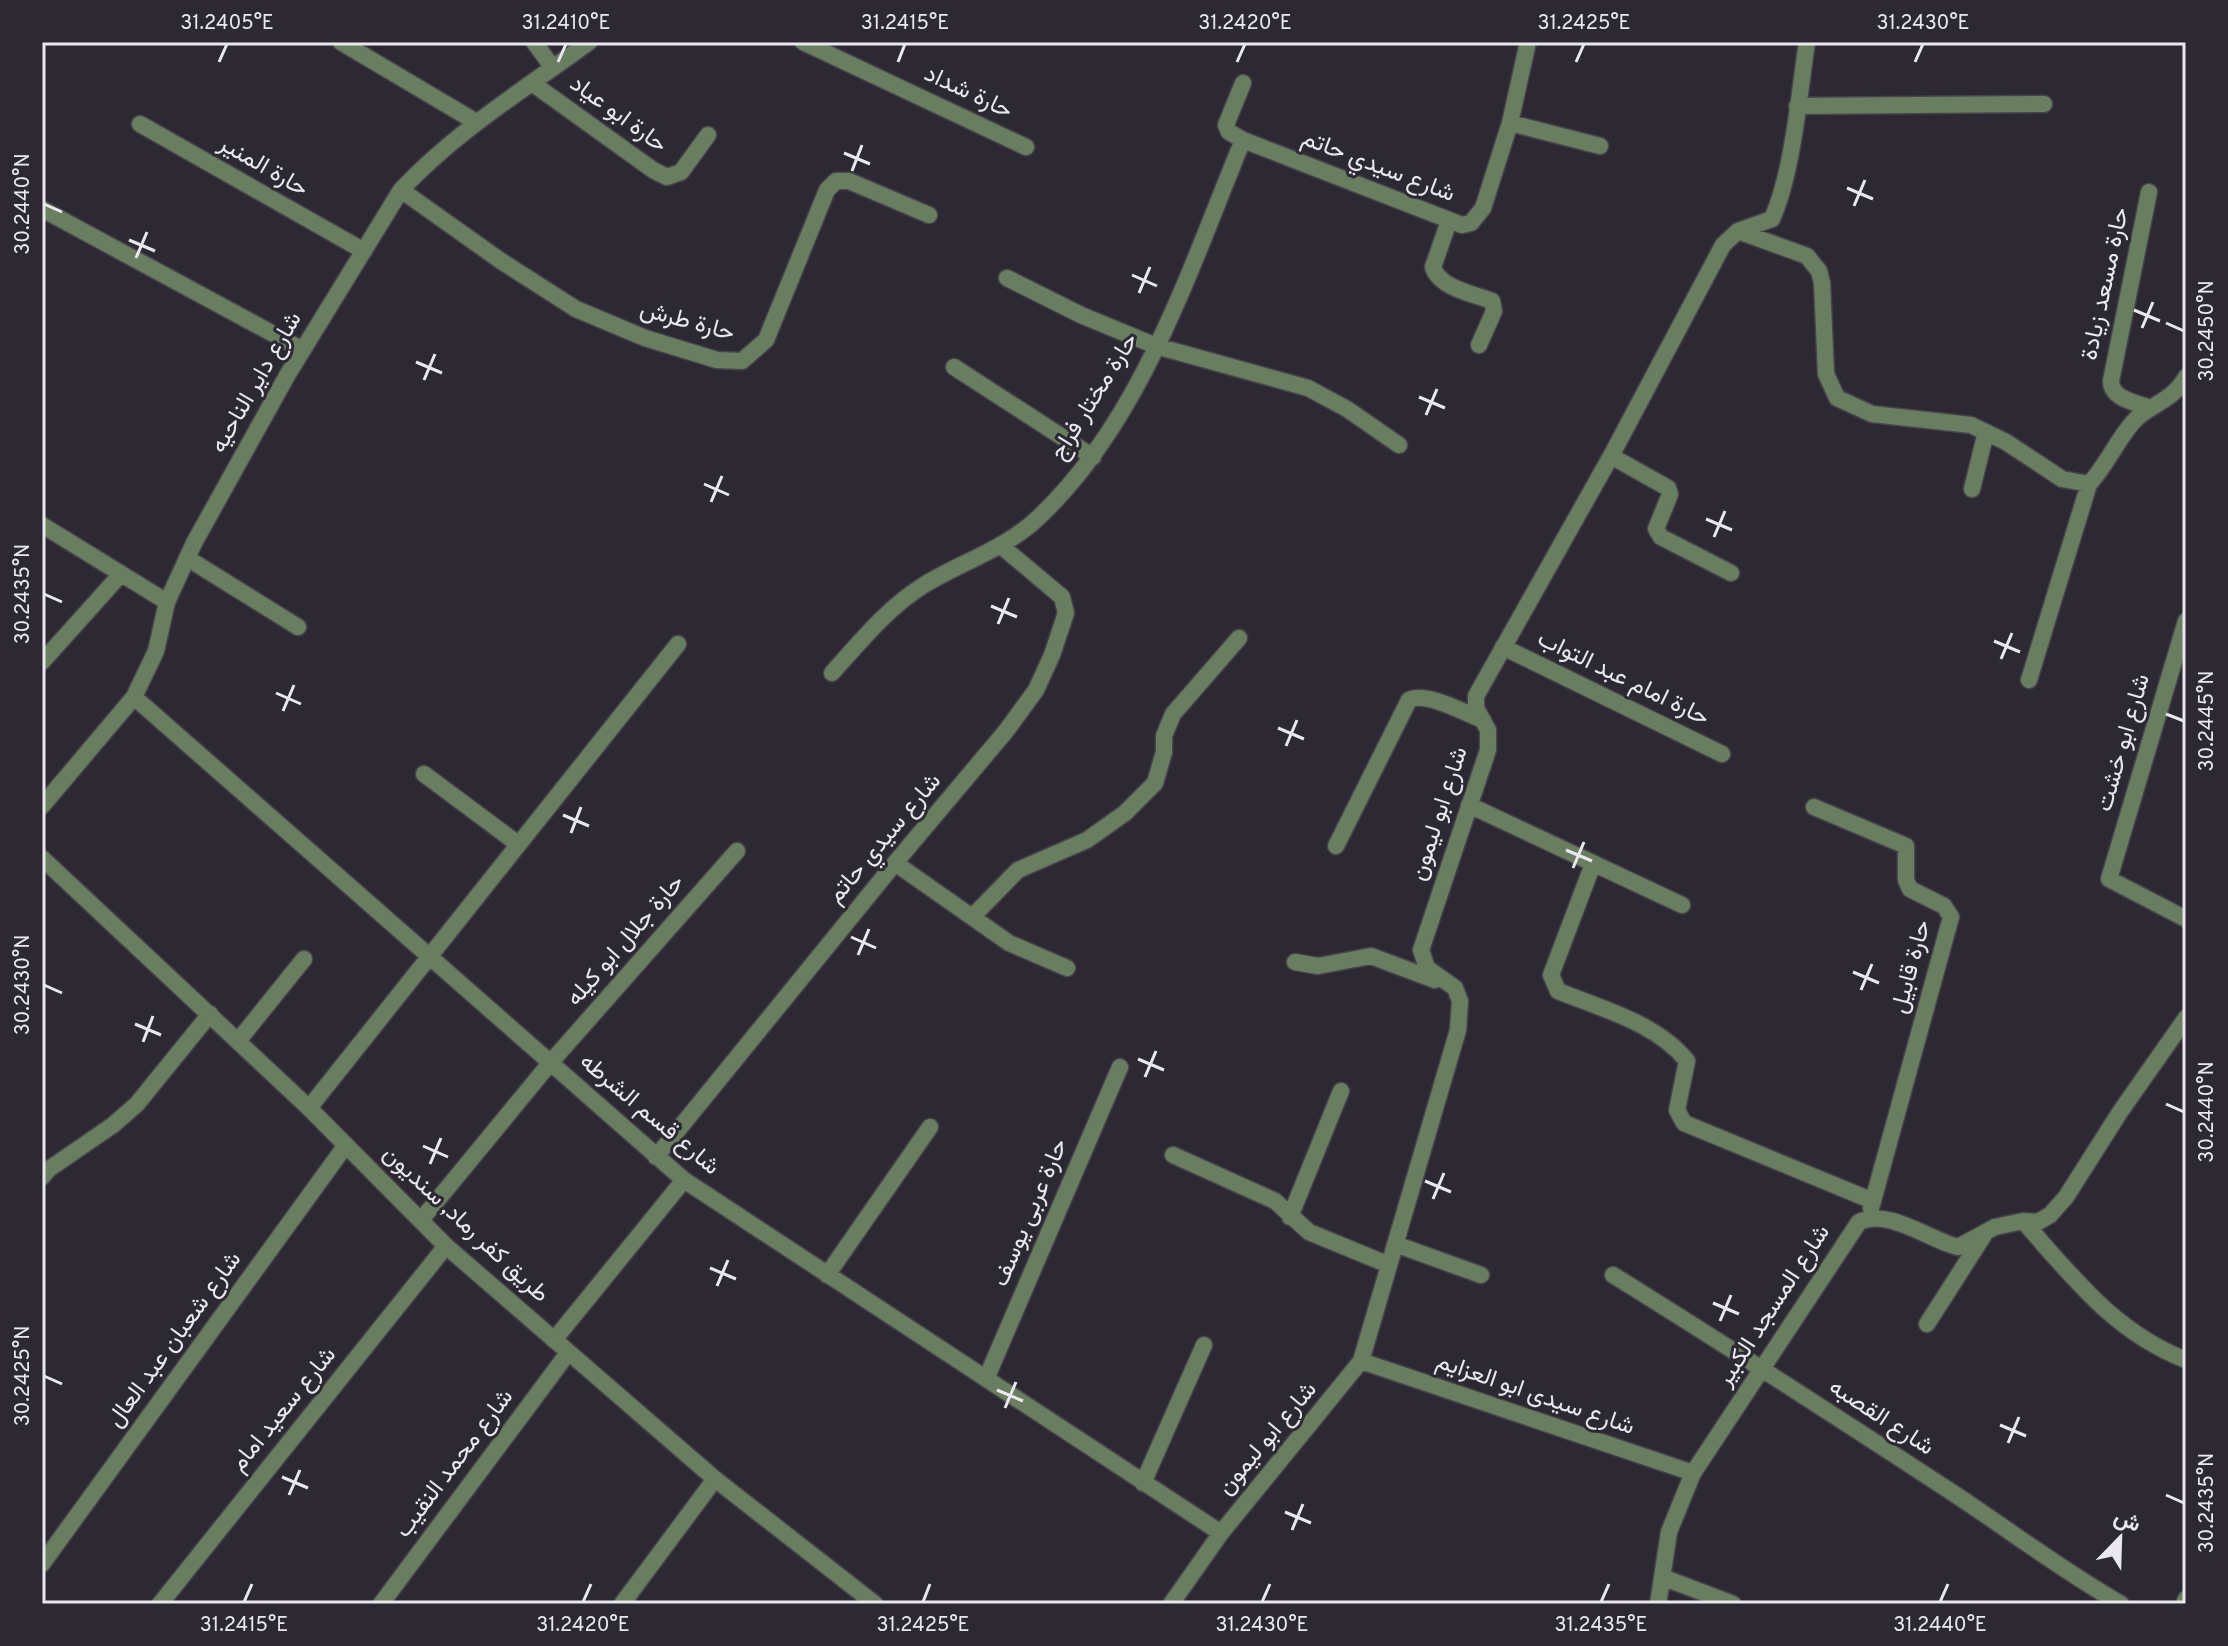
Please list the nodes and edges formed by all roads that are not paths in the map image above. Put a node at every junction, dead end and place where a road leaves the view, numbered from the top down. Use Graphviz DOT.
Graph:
graph roads {
  1 [pos="341,42"];
  2 [pos="534,42"];
  3 [pos="589,42"];
  4 [pos="803,42"];
  5 [pos="1528,42"];
  6 [pos="1807,42"];
  7 [pos="553,68"];
  8 [pos="532,83"];
  9 [pos="1243,83"];
  10 [pos="2044,104"];
  11 [pos="1797,106"];
  12 [pos="476,122"];
  13 [pos="1510,123"];
  14 [pos="140,124"];
  15 [pos="708,135"];
  16 [pos="1243,140"];
  17 [pos="1600,146"];
  18 [pos="1026,147"];
  19 [pos="401,190"];
  20 [pos="2149,192"];
  21 [pos="42,209"];
  22 [pos="929,215"];
  23 [pos="1449,221"];
  24 [pos="1738,231"];
  25 [pos="364,251"];
  26 [pos="1007,278"];
  27 [pos="1479,345"];
  28 [pos="1156,346"];
  29 [pos="303,350"];
  30 [pos="954,367"];
  31 [pos="2186,377"];
  32 [pos="2150,408"];
  33 [pos="1986,432"];
  34 [pos="1399,445"];
  35 [pos="1611,456"];
  36 [pos="1093,457"];
  37 [pos="2089,484"];
  38 [pos="1972,489"];
  39 [pos="42,525"];
  40 [pos="1000,545"];
  41 [pos="187,558"];
  42 [pos="1731,573"];
  43 [pos="121,574"];
  44 [pos="167,602"];
  45 [pos="2186,621"];
  46 [pos="298,627"];
  47 [pos="1239,638"];
  48 [pos="678,644"];
  49 [pos="1503,647"];
  50 [pos="42,662"];
  51 [pos="832,673"];
  52 [pos="2029,680"];
  53 [pos="134,697"];
  54 [pos="1483,720"];
  55 [pos="1722,754"];
  56 [pos="424,774"];
  57 [pos="1469,805"];
  58 [pos="42,806"];
  59 [pos="1814,807"];
  60 [pos="518,844"];
  61 [pos="1336,846"];
  62 [pos="737,851"];
  63 [pos="42,858"];
  64 [pos="895,863"];
  65 [pos="1593,864"];
  66 [pos="1682,905"];
  67 [pos="972,917"];
  68 [pos="2186,919"];
  69 [pos="429,957"];
  70 [pos="304,959"];
  71 [pos="1295,962"];
  72 [pos="1067,968"];
  73 [pos="1455,988"];
  74 [pos="210,1014"];
  75 [pos="2186,1018"];
  76 [pos="238,1041"];
  77 [pos="551,1062"];
  78 [pos="1120,1067"];
  79 [pos="1341,1091"];
  80 [pos="309,1108"];
  81 [pos="930,1127"];
  82 [pos="346,1145"];
  83 [pos="1173,1155"];
  84 [pos="656,1157"];
  85 [pos="42,1177"];
  86 [pos="684,1180"];
  87 [pos="1871,1209"];
  88 [pos="1290,1217"];
  89 [pos="421,1220"];
  90 [pos="2023,1221"];
  91 [pos="1985,1234"];
  92 [pos="1395,1244"];
  93 [pos="446,1246"];
  94 [pos="1389,1265"];
  95 [pos="827,1275"];
  96 [pos="1481,1275"];
  97 [pos="1613,1275"];
  98 [pos="1927,1324"];
  99 [pos="554,1340"];
  100 [pos="1204,1345"];
  101 [pos="568,1353"];
  102 [pos="2186,1360"];
  103 [pos="1361,1361"];
  104 [pos="1762,1368"];
  105 [pos="986,1379"];
  106 [pos="1693,1473"];
  107 [pos="715,1479"];
  108 [pos="1143,1483"];
  109 [pos="1221,1533"];
  110 [pos="42,1564"];
  111 [pos="1662,1577"];
  112 [pos="160,1604"];
  113 [pos="381,1604"];
  114 [pos="622,1604"];
  115 [pos="875,1604"];
  116 [pos="1171,1604"];
  117 [pos="1658,1604"];
  118 [pos="1733,1604"];
  119 [pos="2121,1604"];
  1 -- 12 [label="street"];
  2 -- 7 [label="street"];
  3 -- 7 [label="street, شارع داير الناحيه"];
  4 -- 18 [label="street, حارة شداد"];
  5 -- 13 [label="street, شارع سيدي حاتم"];
  6 -- 11 [label="street, شارع ابو ليمون"];
  7 -- 8 [label="street, شارع داير الناحيه"];
  8 -- 12 [label="street, شارع داير الناحيه"];
  8 -- 15 [label="street, حارة ابو عياد"];
  9 -- 16 [label="street"];
  10 -- 11 [label="street"];
  11 -- 24 [label="street, شارع ابو ليمون"];
  12 -- 19 [label="street, شارع داير الناحيه"];
  13 -- 17 [label="street"];
  13 -- 23 [label="street, شارع سيدي حاتم"];
  14 -- 25 [label="street, حارة المنير"];
  16 -- 23 [label="street, شارع سيدي حاتم"];
  16 -- 28 [label="street, حارة مختار فراج"];
  19 -- 22 [label="street, حارة طرش"];
  19 -- 25 [label="street, شارع داير الناحيه"];
  20 -- 32 [label="street, حارة مسعد زيادة"];
  21 -- 29 [label="street"];
  23 -- 27 [label="street"];
  24 -- 33 [label="street"];
  24 -- 35 [label="street, شارع ابو ليمون"];
  25 -- 29 [label="street, شارع داير الناحيه"];
  26 -- 28 [label="street"];
  28 -- 34 [label="street"];
  28 -- 36 [label="street, حارة مختار فراج"];
  29 -- 41 [label="street, شارع داير الناحيه"];
  30 -- 36 [label="street"];
  31 -- 32 [label="street"];
  32 -- 37 [label="street"];
  33 -- 37 [label="street"];
  33 -- 38 [label="street"];
  35 -- 42 [label="street"];
  35 -- 49 [label="street, شارع ابو ليمون"];
  36 -- 40 [label="street, حارة مختار فراج"];
  37 -- 52 [label="street"];
  39 -- 43 [label="street"];
  40 -- 51 [label="street, حارة مختار فراج"];
  40 -- 64 [label="street, شارع سيدي حاتم"];
  41 -- 44 [label="street, شارع داير الناحيه"];
  41 -- 46 [label="street"];
  43 -- 44 [label="street"];
  43 -- 50 [label="street"];
  44 -- 53 [label="street, شارع داير الناحيه"];
  45 -- 68 [label="street, شارع ابو خشت"];
  47 -- 67 [label="street"];
  48 -- 60 [label="street"];
  49 -- 54 [label="street, شارع ابو ليمون"];
  49 -- 55 [label="street, حارة امام عبد التواب"];
  53 -- 58 [label="street, شارع داير الناحيه"];
  53 -- 69 [label="street, شارع قسم الشرطه"];
  54 -- 57 [label="street, شارع ابو ليمون"];
  54 -- 61 [label="street"];
  56 -- 60 [label="street"];
  57 -- 65 [label="street"];
  57 -- 73 [label="street, شارع ابو ليمون"];
  59 -- 87 [label="street, حارة قابيل"];
  60 -- 69 [label="street"];
  62 -- 77 [label="street, حارة جلال ابو كيله"];
  63 -- 74 [label="street, طريق كفر رماد, سنديون"];
  64 -- 67 [label="street"];
  64 -- 84 [label="street, شارع سيدي حاتم"];
  65 -- 66 [label="street"];
  65 -- 87 [label="street"];
  67 -- 72 [label="street"];
  69 -- 77 [label="street, شارع قسم الشرطه"];
  69 -- 80 [label="street"];
  70 -- 76 [label="street"];
  71 -- 73 [label="street"];
  73 -- 92 [label="street, شارع ابو ليمون"];
  74 -- 76 [label="street, طريق كفر رماد, سنديون"];
  74 -- 85 [label="street"];
  75 -- 90 [label="street"];
  76 -- 80 [label="street, طريق كفر رماد, سنديون"];
  77 -- 84 [label="street, شارع قسم الشرطه"];
  77 -- 89 [label="street, حارة جلال ابو كيله"];
  78 -- 105 [label="street, حارة عربى يوسف"];
  79 -- 88 [label="street"];
  80 -- 82 [label="street, طريق كفر رماد, سنديون"];
  81 -- 95 [label="street"];
  82 -- 89 [label="street, طريق كفر رماد, سنديون"];
  82 -- 110 [label="street, شارع شعبان عبد العال"];
  83 -- 88 [label="street"];
  84 -- 86 [label="street, شارع قسم الشرطه"];
  86 -- 95 [label="street, شارع قسم الشرطه"];
  86 -- 99 [label="street"];
  87 -- 91 [label="street"];
  87 -- 104 [label="street, شارع المسجد الكبير"];
  88 -- 94 [label="street"];
  89 -- 93 [label="street, طريق كفر رماد, سنديون"];
  90 -- 91 [label="street"];
  90 -- 102 [label="street"];
  91 -- 98 [label="street"];
  92 -- 94 [label="street, شارع ابو ليمون"];
  92 -- 96 [label="street"];
  93 -- 99 [label="street, طريق كفر رماد, سنديون"];
  93 -- 112 [label="street, شارع سعيد امام"];
  94 -- 103 [label="street, شارع ابو ليمون"];
  95 -- 105 [label="street, شارع قسم الشرطه"];
  97 -- 104 [label="street, شارع القصبه"];
  99 -- 101 [label="street, طريق كفر رماد, سنديون"];
  100 -- 108 [label="street"];
  101 -- 107 [label="street, طريق كفر رماد, سنديون"];
  101 -- 113 [label="street, شارع محمد النقيب"];
  103 -- 106 [label="street, شارع سيدى ابو العزايم"];
  103 -- 109 [label="street, شارع ابو ليمون"];
  104 -- 106 [label="street, شارع المسجد الكبير"];
  104 -- 119 [label="street, شارع القصبه"];
  105 -- 108 [label="street, شارع قسم الشرطه"];
  106 -- 111 [label="street, شارع المسجد الكبير"];
  107 -- 114 [label="street"];
  107 -- 115 [label="street, طريق كفر رماد, سنديون"];
  108 -- 109 [label="street, شارع قسم الشرطه"];
  109 -- 116 [label="street, شارع ابو ليمون"];
  111 -- 117 [label="street, شارع المسجد الكبير"];
  111 -- 118 [label="street"];
}
